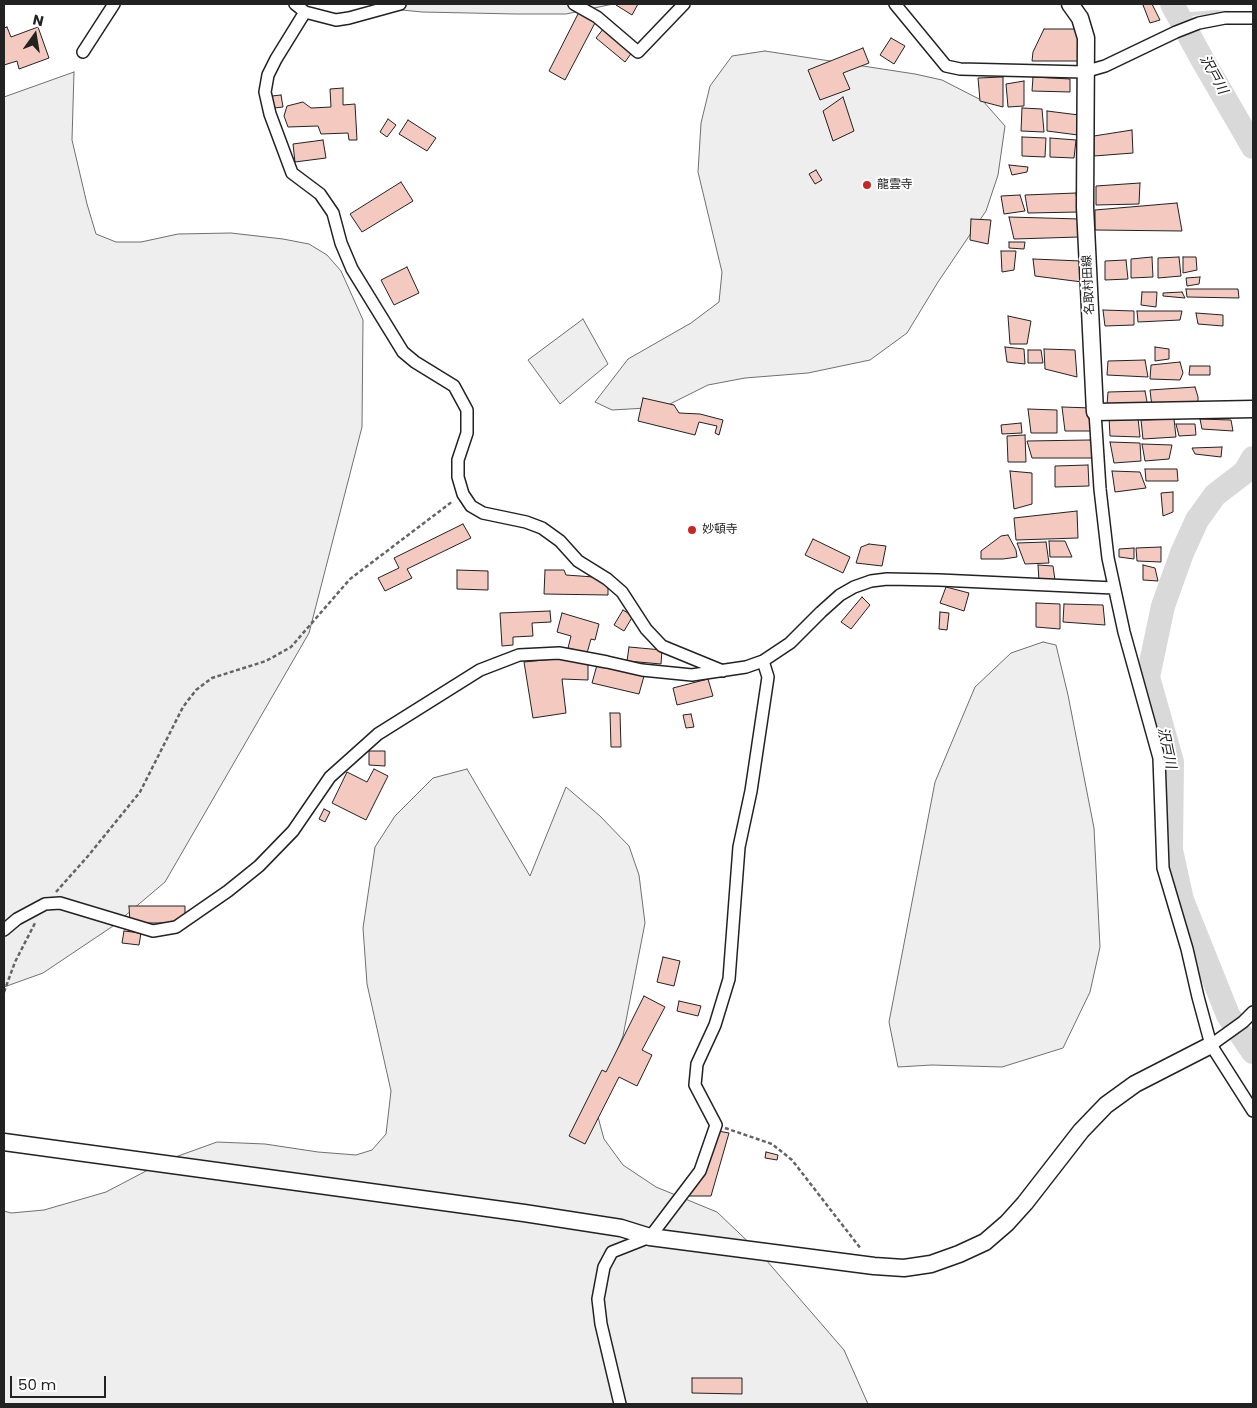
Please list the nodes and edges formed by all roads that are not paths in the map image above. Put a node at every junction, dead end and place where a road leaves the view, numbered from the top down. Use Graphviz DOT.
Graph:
graph roads {
  1 [pos="114,4"];
  2 [pos="294,4"];
  3 [pos="400,4"];
  4 [pos="574,4"];
  5 [pos="684,4"];
  6 [pos="895,4"];
  7 [pos="1070,4"];
  8 [pos="304,12"];
  9 [pos="1253,18"];
  10 [pos="82,52"];
  11 [pos="1084,72"];
  12 [pos="1253,409"];
  13 [pos="1095,412"];
  14 [pos="1114,588"];
  15 [pos="763,661"];
  16 [pos="723,671"];
  17 [pos="4,930"];
  18 [pos="1253,1012"];
  19 [pos="1216,1042"];
  20 [pos="1253,1111"];
  21 [pos="4,1142"];
  22 [pos="650,1237"];
  23 [pos="620,1404"];
  1 -- 10 [label="street"];
  2 -- 8 [label="street"];
  3 -- 8 [label="street"];
  4 -- 5 [label="street"];
  6 -- 11 [label="street"];
  7 -- 11 [label="street, 名取村田線"];
  8 -- 16 [label="street"];
  9 -- 11 [label="street"];
  11 -- 13 [label="street, 名取村田線"];
  12 -- 13 [label="street"];
  13 -- 14 [label="street"];
  14 -- 15 [label="street"];
  14 -- 19 [label="street"];
  15 -- 16 [label="street"];
  15 -- 22 [label="street"];
  16 -- 17 [label="street"];
  18 -- 19 [label="street"];
  19 -- 20 [label="street"];
  19 -- 22 [label="street"];
  21 -- 22 [label="street"];
  22 -- 23 [label="street"];
}
